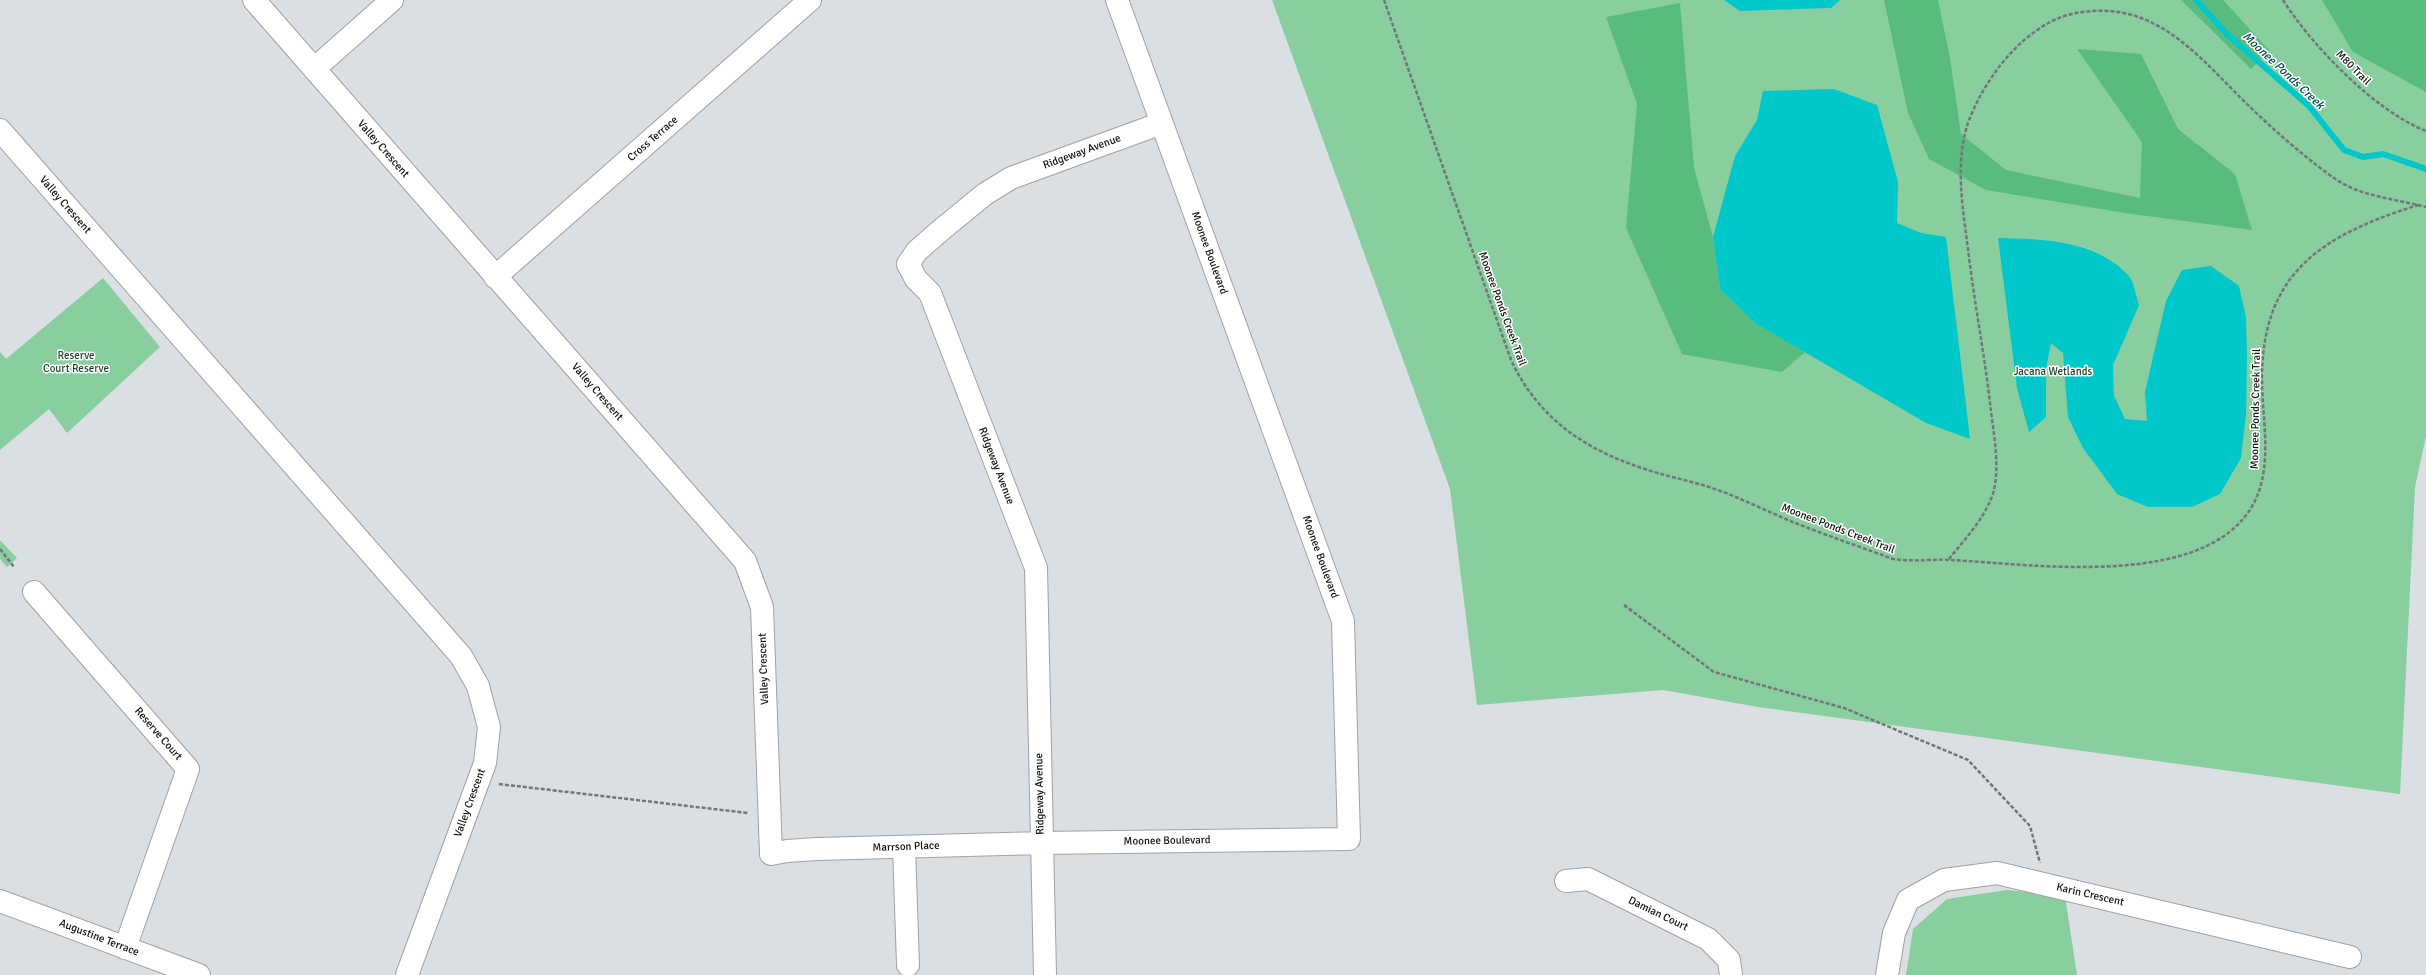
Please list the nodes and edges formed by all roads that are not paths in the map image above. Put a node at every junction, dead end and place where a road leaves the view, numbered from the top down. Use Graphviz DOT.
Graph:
graph roads {
  1 [pos="254,0"];
  2 [pos="392,0"];
  3 [pos="810,0"];
  4 [pos="1117,0"];
  5 [pos="314,69"];
  6 [pos="1162,123"];
  7 [pos="0,130"];
  8 [pos="495,277"];
  9 [pos="34,592"];
  10 [pos="1042,843"];
  11 [pos="904,847"];
  12 [pos="771,854"];
  13 [pos="1566,881"];
  14 [pos="0,901"];
  15 [pos="125,948"];
  16 [pos="2350,957"];
  17 [pos="908,964"];
  18 [pos="194,974"];
  19 [pos="407,975"];
  20 [pos="1045,975"];
  21 [pos="1731,975"];
  22 [pos="1887,975"];
  1 -- 5 [label="street, Valley Crescent"];
  2 -- 5 [label="street"];
  3 -- 8 [label="street, Cross Terrace"];
  4 -- 6 [label="street, Moonee Boulevard"];
  5 -- 8 [label="street, Valley Crescent"];
  6 -- 10 [label="street, Ridgeway Avenue"];
  6 -- 10 [label="street, Moonee Boulevard"];
  7 -- 19 [label="street, Valley Crescent"];
  8 -- 12 [label="street, Valley Crescent"];
  9 -- 15 [label="street, Reserve Court"];
  10 -- 11 [label="street, Marrson Place"];
  10 -- 20 [label="street, Ridgeway Avenue"];
  11 -- 12 [label="street, Marrson Place"];
  11 -- 17 [label="street"];
  13 -- 21 [label="street, Damian Court"];
  14 -- 15 [label="street, Augustine Terrace"];
  15 -- 18 [label="street, Augustine Terrace"];
  16 -- 22 [label="street, Karin Crescent"];
}
